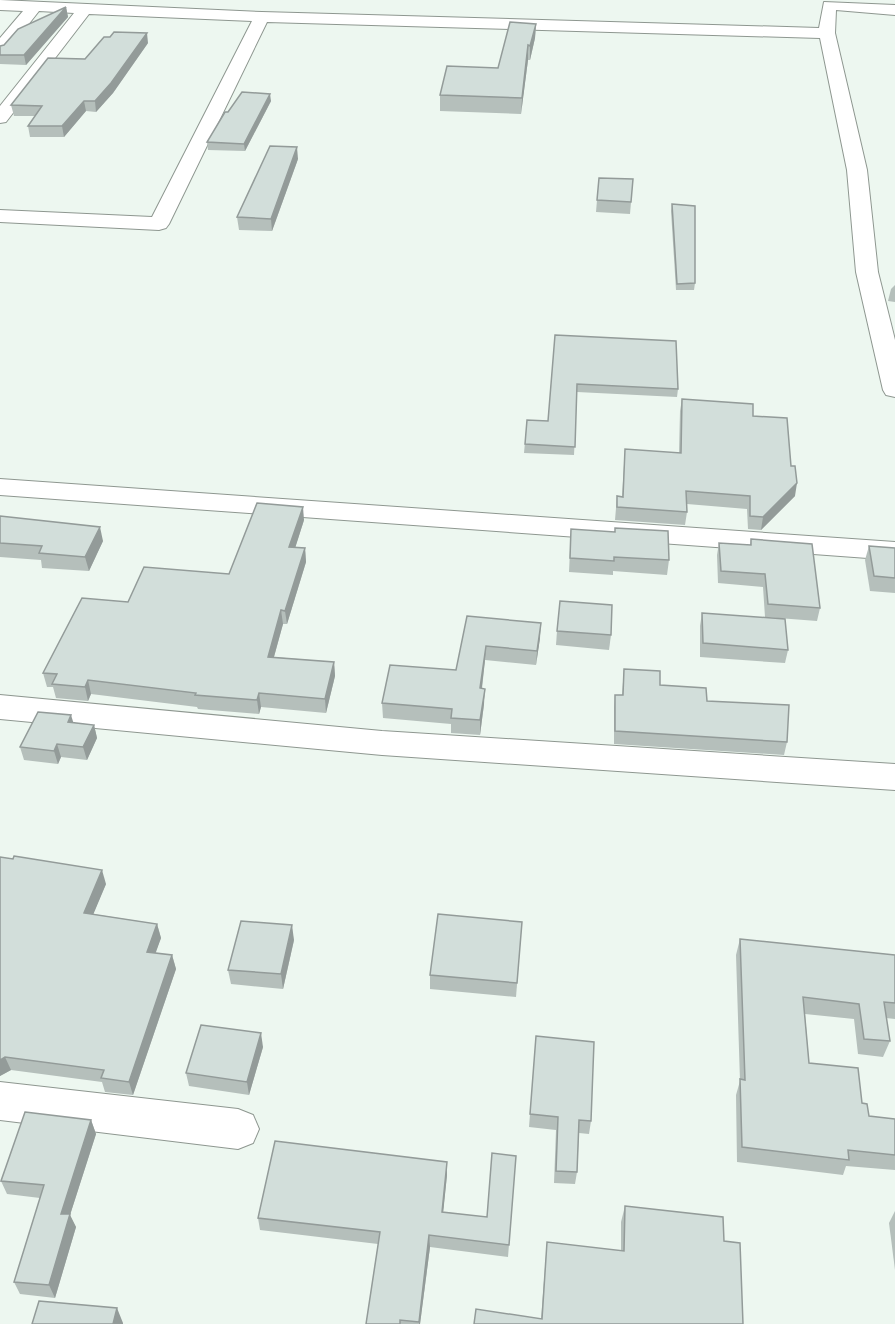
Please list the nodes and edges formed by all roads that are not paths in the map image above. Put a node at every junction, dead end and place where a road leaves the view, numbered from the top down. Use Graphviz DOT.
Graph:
graph roads {
  1 [pos="0,5"];
  2 [pos="34,7"];
  3 [pos="85,9"];
  4 [pos="895,10"];
  5 [pos="262,17"];
  6 [pos="827,33"];
  7 [pos="0,48"];
  8 [pos="0,118"];
  9 [pos="0,216"];
  10 [pos="895,390"];
  11 [pos="0,487"];
  12 [pos="895,551"];
  13 [pos="0,707"];
  14 [pos="895,777"];
  15 [pos="0,1101"];
  16 [pos="238,1129"];
  1 -- 2 [label="street"];
  2 -- 3 [label="street"];
  2 -- 7 [label="street"];
  3 -- 5 [label="street"];
  3 -- 8 [label="street"];
  4 -- 6 [label="street"];
  5 -- 6 [label="street"];
  5 -- 9 [label="street"];
  6 -- 10 [label="street"];
  11 -- 12 [label="street"];
  13 -- 14 [label="street"];
  15 -- 16 [label="street"];
}
